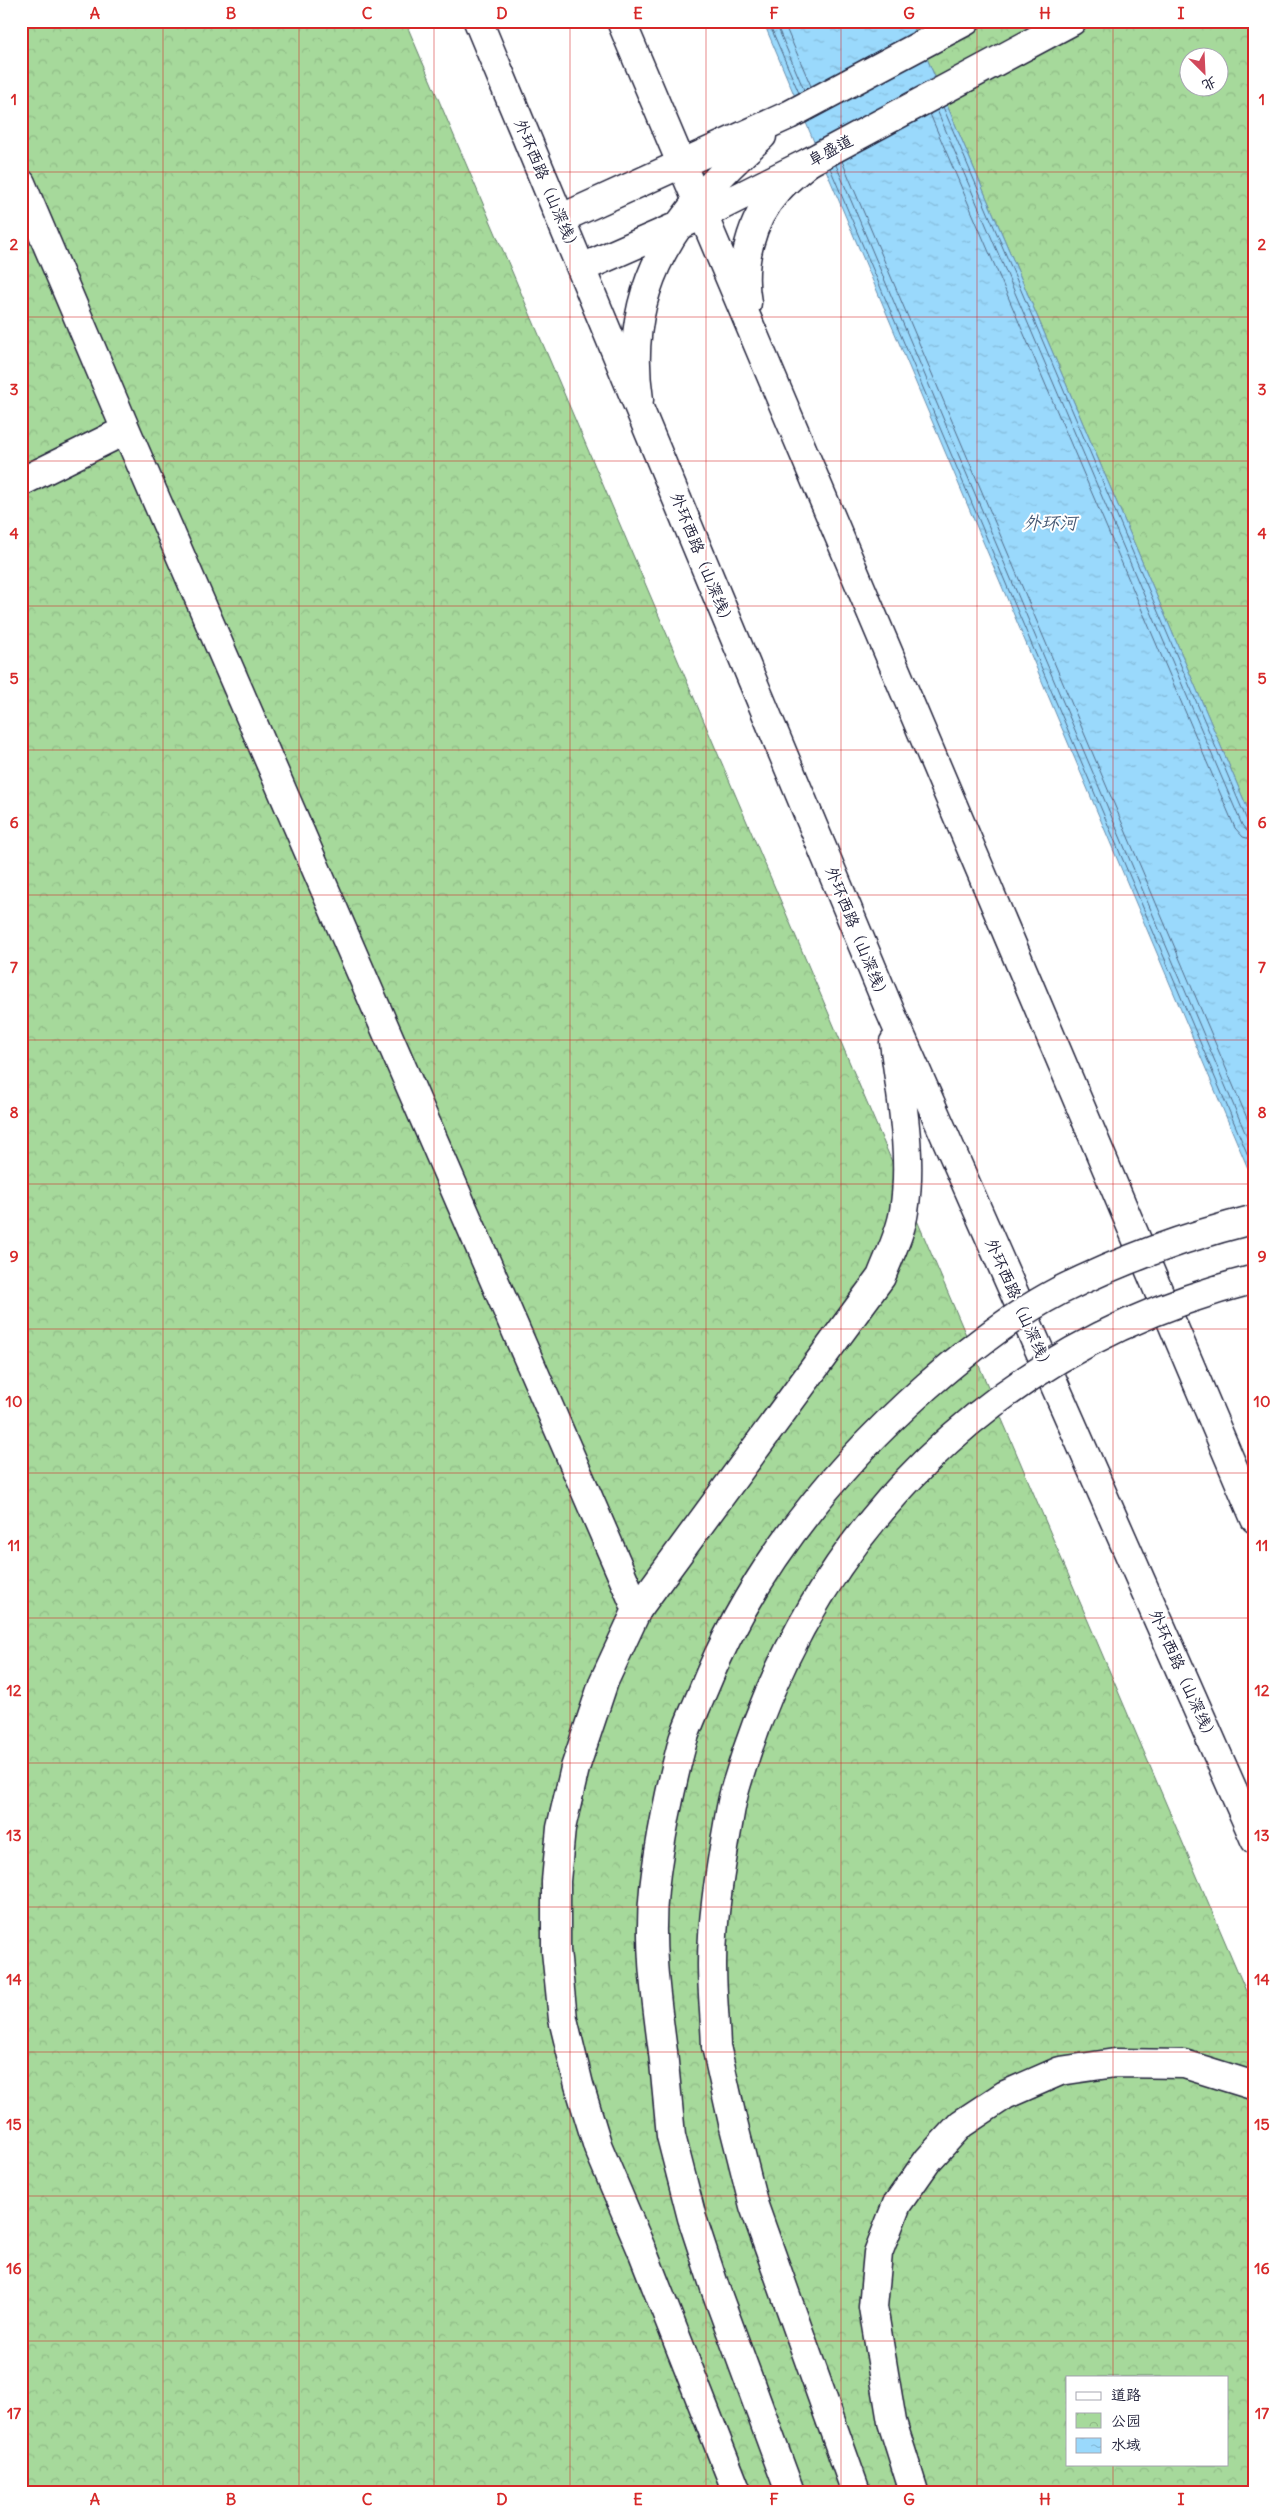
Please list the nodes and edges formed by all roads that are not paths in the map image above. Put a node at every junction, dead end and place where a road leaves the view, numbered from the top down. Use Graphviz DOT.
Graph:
graph roads {
  1 [pos="478,21"];
  2 [pos="621,21"];
  3 [pos="1072,21"];
  4 [pos="955,27"];
  5 [pos="789,115"];
  6 [pos="809,162"];
  7 [pos="682,164"];
  8 [pos="21,183"];
  9 [pos="693,214"];
  10 [pos="562,218"];
  11 [pos="582,268"];
  12 [pos="756,341"];
  13 [pos="640,408"];
  14 [pos="126,430"];
  15 [pos="21,482"];
  16 [pos="890,1011"];
  17 [pos="1255,1219"];
  18 [pos="1255,1279"];
  19 [pos="1255,1519"];
  20 [pos="637,1610"];
  21 [pos="1255,1840"];
  22 [pos="1255,2086"];
  23 [pos="737,2492"];
  24 [pos="790,2492"];
  25 [pos="856,2492"];
  26 [pos="914,2492"];
  1 -- 10 [label="main road, 外环西路（山深线）"];
  2 -- 7 [label="main road"];
  3 -- 6 [label="main road, 阜盛道"];
  4 -- 5 [label="main road"];
  5 -- 7 [label="main road"];
  5 -- 9 [label="main road"];
  6 -- 9 [label="main road, 阜盛道"];
  6 -- 12 [label="main road"];
  7 -- 9 [label="main road"];
  7 -- 10 [label="main road"];
  8 -- 14 [label="main road"];
  9 -- 11 [label="main road, 阜盛道"];
  9 -- 12 [label="main road"];
  9 -- 13 [label="main road"];
  10 -- 11 [label="main road, 外环西路（山深线）"];
  11 -- 13 [label="main road, 外环西路（山深线）"];
  12 -- 19 [label="main road"];
  13 -- 16 [label="main road, 外环西路（山深线）"];
  14 -- 15 [label="main road"];
  14 -- 20 [label="main road"];
  16 -- 20 [label="main road"];
  16 -- 21 [label="main road, 外环西路（山深线）"];
  17 -- 24 [label="main road, bridge"];
  18 -- 25 [label="main road, bridge"];
  20 -- 23 [label="main road"];
  22 -- 26 [label="main road"];
}
